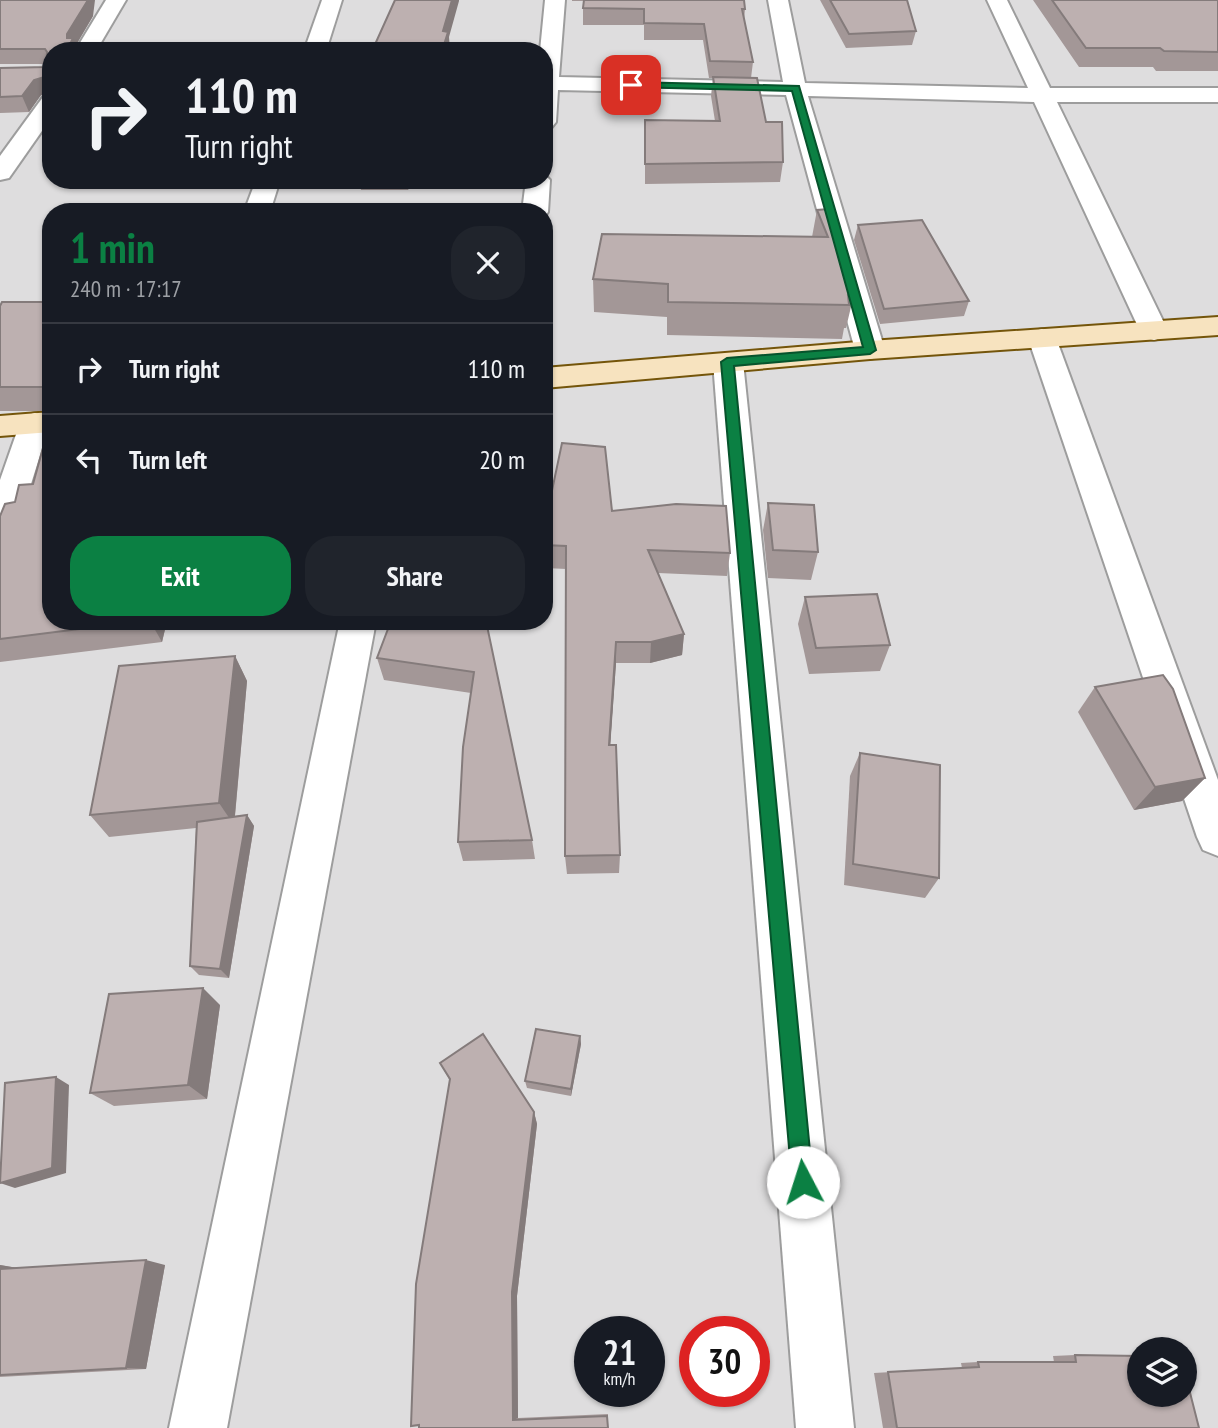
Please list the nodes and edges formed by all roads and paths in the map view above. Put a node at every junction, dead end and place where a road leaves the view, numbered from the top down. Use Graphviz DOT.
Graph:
graph roads {
  1 [pos="116,0"];
  2 [pos="332,0"];
  3 [pos="555,0"];
  4 [pos="778,0"];
  5 [pos="997,0"];
  6 [pos="90,42"];
  7 [pos="318,42"];
  8 [pos="550,42"];
  9 [pos="553,83"];
  10 [pos="795,88"];
  11 [pos="1042,95"];
  12 [pos="1218,95"];
  13 [pos="42,115"];
  14 [pos="0,173"];
  15 [pos="1218,326"];
  16 [pos="1154,331"];
  17 [pos="1042,338"];
  18 [pos="870,350"];
  19 [pos="727,362"];
  20 [pos="553,377"];
  21 [pos="42,422"];
  22 [pos="42,424"];
  23 [pos="0,426"];
  24 [pos="0,529"];
  25 [pos="356,630"];
  26 [pos="1218,837"];
  27 [pos="198,1428"];
  28 [pos="825,1428"];
  1 -- 6 [label="street"];
  2 -- 7 [label="street"];
  3 -- 8 [label="street"];
  4 -- 10 [label="street"];
  5 -- 11 [label="street"];
  9 -- 10 [label="street"];
  10 -- 11 [label="street"];
  10 -- 18 [label="street"];
  11 -- 12 [label="street"];
  11 -- 16 [label="street"];
  13 -- 14 [label="street"];
  15 -- 16 [label="street"];
  16 -- 17 [label="street"];
  17 -- 18 [label="street"];
  17 -- 26 [label="street"];
  18 -- 19 [label="street"];
  19 -- 20 [label="street"];
  19 -- 28 [label="street"];
  21 -- 23 [label="street"];
  22 -- 24 [label="street"];
  25 -- 27 [label="street"];
}
